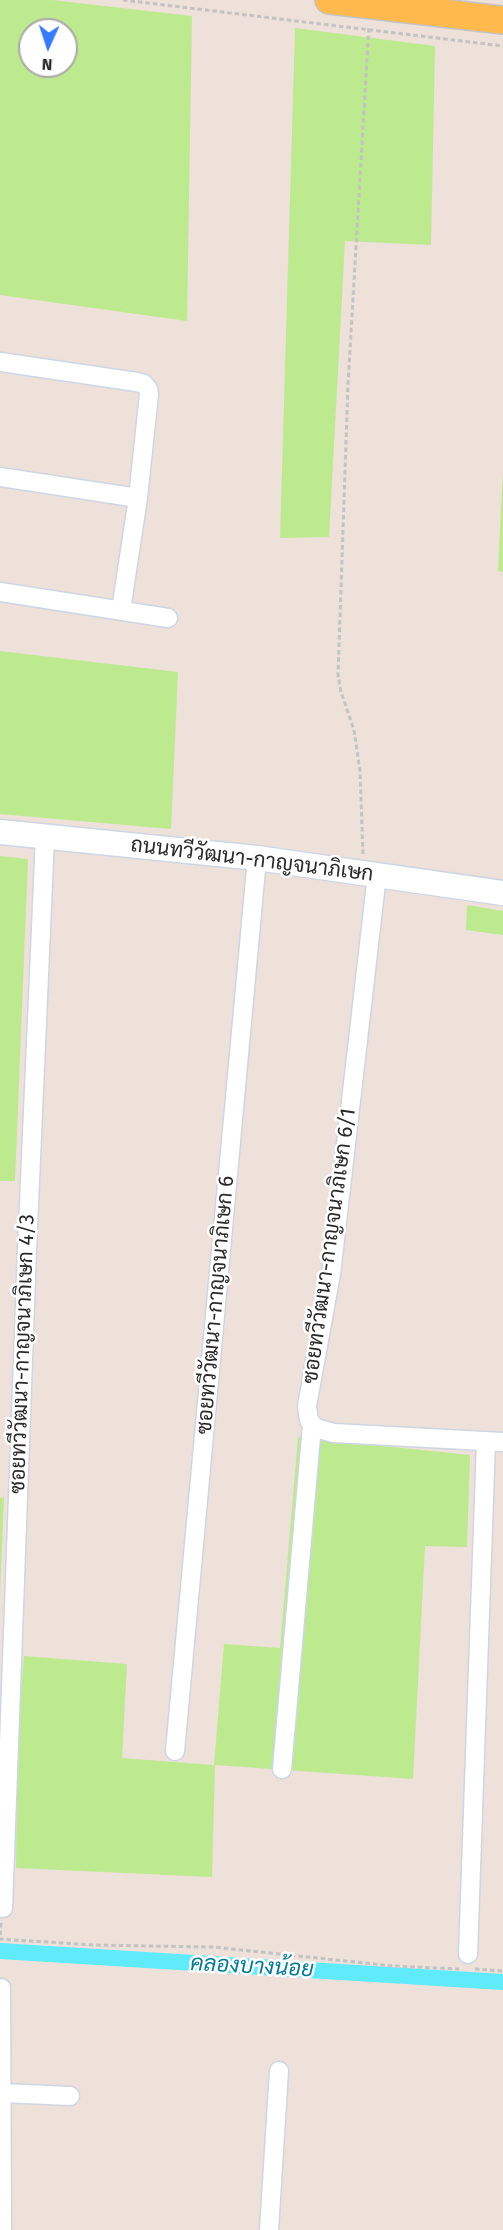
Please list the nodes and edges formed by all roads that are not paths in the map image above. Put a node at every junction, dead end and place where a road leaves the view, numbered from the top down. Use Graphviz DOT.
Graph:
graph roads {
  1 [pos="329,0"];
  2 [pos="417,5"];
  3 [pos="483,12"];
  4 [pos="0,362"];
  5 [pos="0,477"];
  6 [pos="138,498"];
  7 [pos="0,592"];
  8 [pos="121,610"];
  9 [pos="168,618"];
  10 [pos="0,832"];
  11 [pos="45,837"];
  12 [pos="257,858"];
  13 [pos="370,874"];
  14 [pos="503,888"];
  15 [pos="312,1425"];
  16 [pos="495,1441"];
  17 [pos="175,1752"];
  18 [pos="282,1769"];
  19 [pos="3,1908"];
  20 [pos="468,1954"];
  21 [pos="1,1988"];
  22 [pos="279,2071"];
  23 [pos="2,2093"];
  24 [pos="70,2096"];
  25 [pos="2,2230"];
  26 [pos="269,2230"];
  1 -- 2 [label="main road"];
  2 -- 3 [label="main road"];
  4 -- 6 [label="street"];
  5 -- 6 [label="street"];
  6 -- 8 [label="street"];
  7 -- 8 [label="street"];
  8 -- 9 [label="street"];
  10 -- 11 [label="street, ถนนทวีวัฒนา-กาญจนาภิเษก"];
  11 -- 12 [label="street, ถนนทวีวัฒนา-กาญจนาภิเษก"];
  11 -- 19 [label="street, ซอยทวีวัฒนา-กาญจนาภิเษก 4/3"];
  12 -- 13 [label="street, ถนนทวีวัฒนา-กาญจนาภิเษก"];
  12 -- 17 [label="street, ซอยทวีวัฒนา-กาญจนาภิเษก 6"];
  13 -- 14 [label="street, ถนนทวีวัฒนา-กาญจนาภิเษก"];
  13 -- 15 [label="street, ซอยทวีวัฒนา-กาญจนาภิเษก 6/1"];
  15 -- 16 [label="street"];
  15 -- 18 [label="street, ซอยทวีวัฒนา-กาญจนาภิเษก 6/1"];
  16 -- 20 [label="street"];
  21 -- 23 [label="street"];
  22 -- 26 [label="street"];
  23 -- 24 [label="street"];
  23 -- 25 [label="street"];
}
